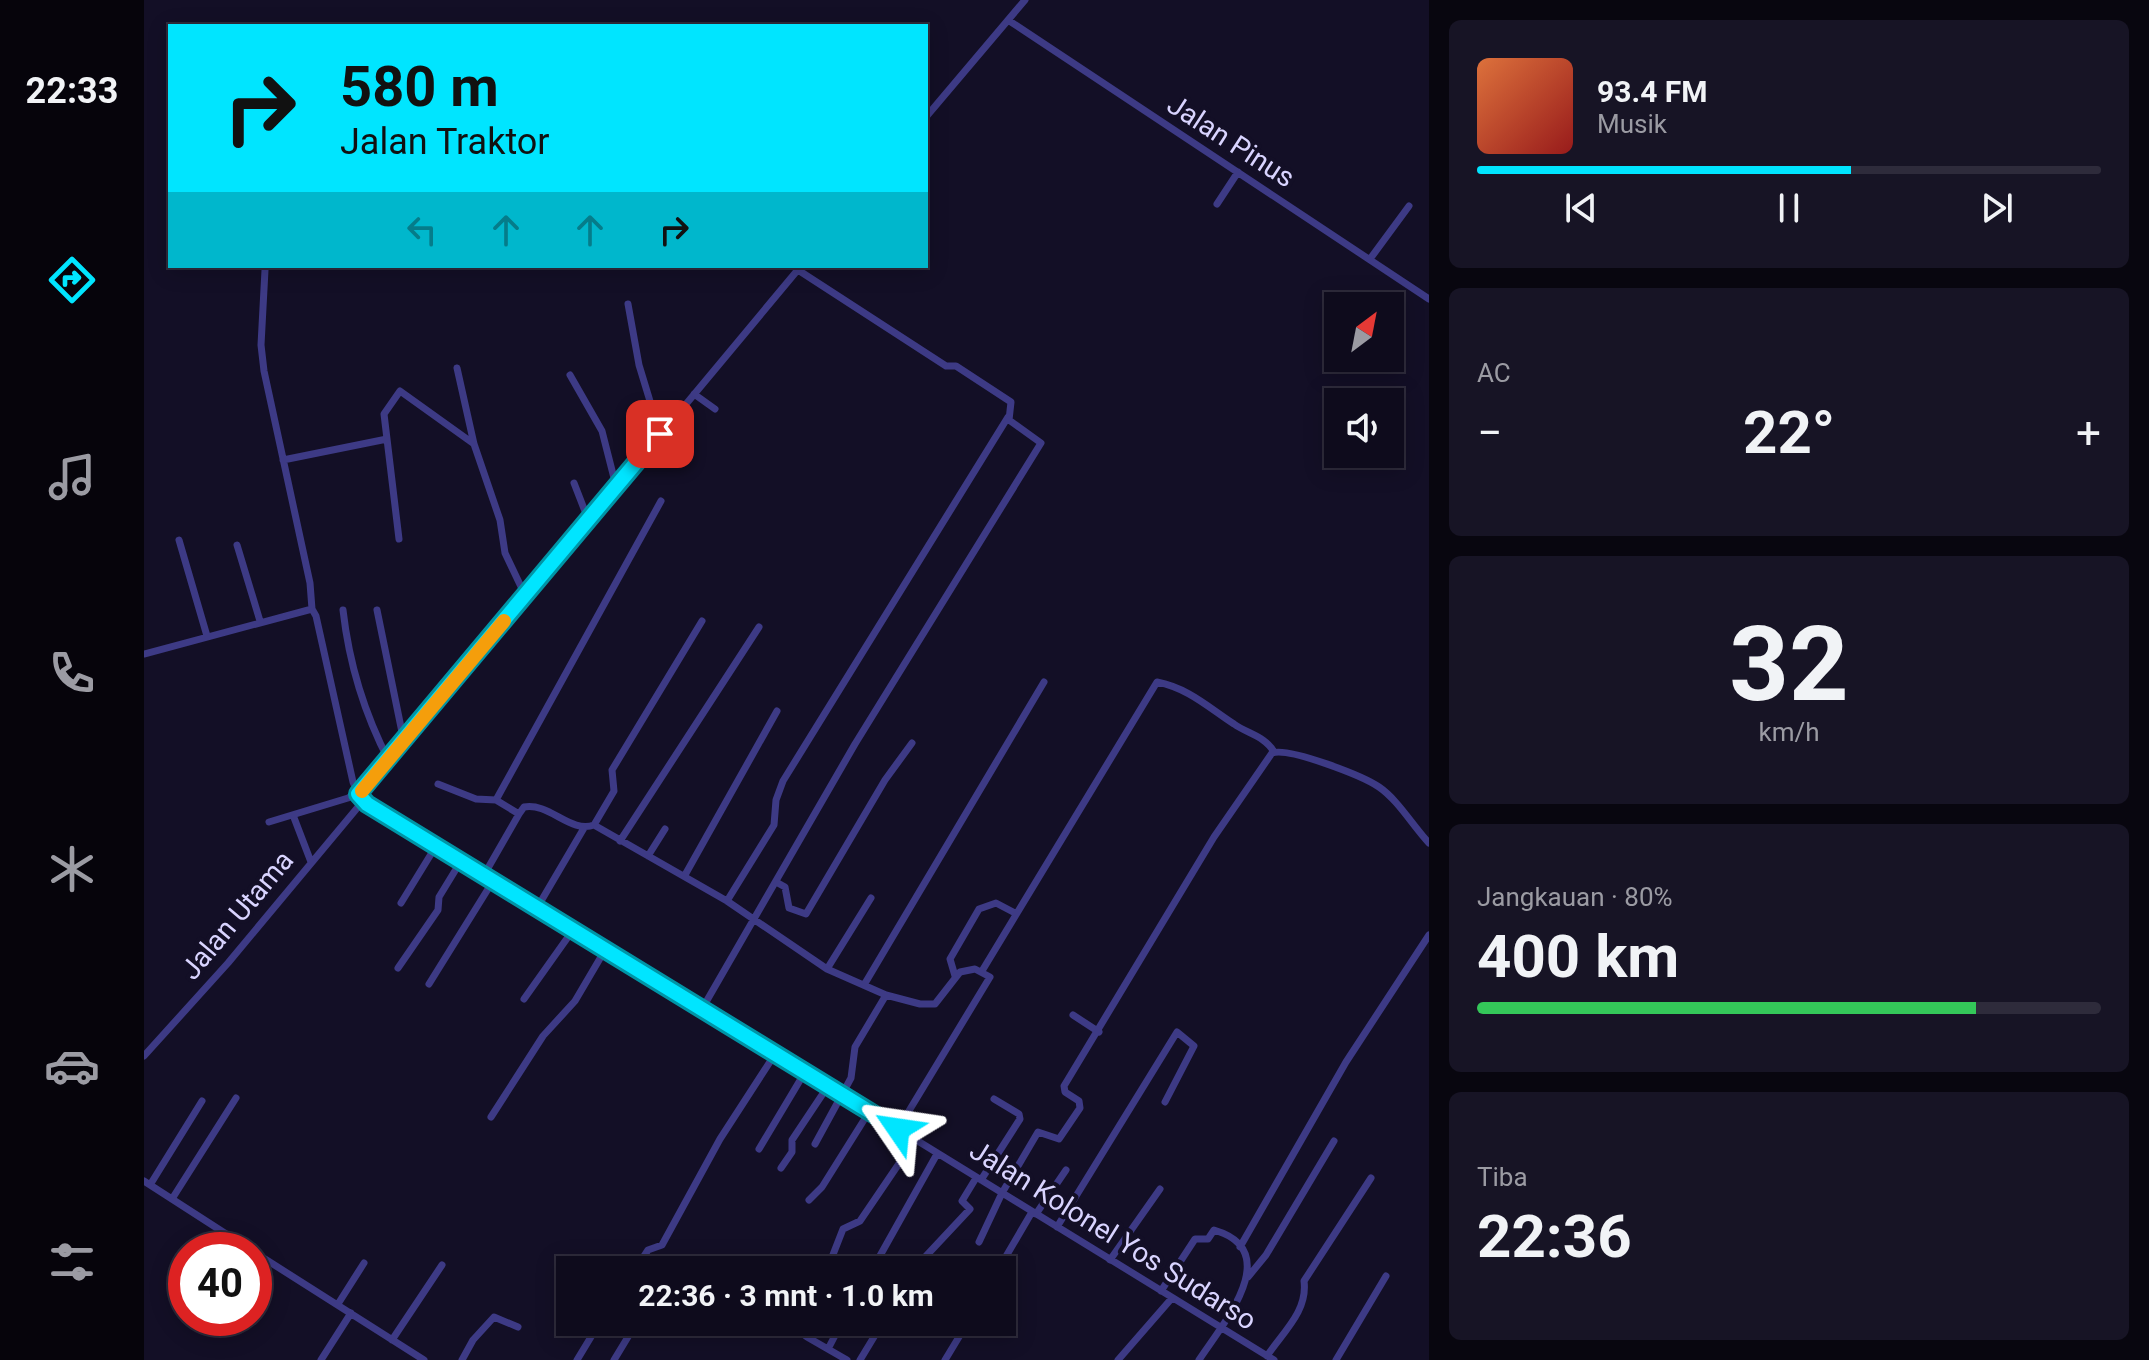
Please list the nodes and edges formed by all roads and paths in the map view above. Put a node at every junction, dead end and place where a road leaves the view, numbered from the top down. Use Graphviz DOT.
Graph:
graph roads {
  1 [pos="1025,0"];
  2 [pos="1008,20"];
  3 [pos="928,115"];
  4 [pos="1238,172"];
  5 [pos="1217,204"];
  6 [pos="1409,206"];
  7 [pos="1370,259"];
  8 [pos="800,268"];
  9 [pos="265,270"];
  10 [pos="1429,299"];
  11 [pos="628,304"];
  12 [pos="457,368"];
  13 [pos="570,375"];
  14 [pos="694,394"];
  15 [pos="715,409"];
  16 [pos="1008,417"];
  17 [pos="660,434"];
  18 [pos="387,439"];
  19 [pos="474,444"];
  20 [pos="283,460"];
  21 [pos="574,483"];
  22 [pos="616,486"];
  23 [pos="661,501"];
  24 [pos="588,519"];
  25 [pos="399,539"];
  26 [pos="179,540"];
  27 [pos="237,545"];
  28 [pos="525,595"];
  29 [pos="312,609"];
  30 [pos="343,610"];
  31 [pos="377,610"];
  32 [pos="260,621"];
  33 [pos="702,621"];
  34 [pos="759,627"];
  35 [pos="207,636"];
  36 [pos="144,654"];
  37 [pos="1044,682"];
  38 [pos="777,711"];
  39 [pos="404,742"];
  40 [pos="912,743"];
  41 [pos="1274,752"];
  42 [pos="389,761"];
  43 [pos="438,784"];
  44 [pos="360,798"];
  45 [pos="496,800"];
  46 [pos="519,814"];
  47 [pos="293,815"];
  48 [pos="269,822"];
  49 [pos="594,825"];
  50 [pos="584,828"];
  51 [pos="665,829"];
  52 [pos="620,841"];
  53 [pos="1429,843"];
  54 [pos="436,846"];
  55 [pos="648,856"];
  56 [pos="461,861"];
  57 [pos="311,862"];
  58 [pos="484,875"];
  59 [pos="685,875"];
  60 [pos="493,881"];
  61 [pos="776,882"];
  62 [pos="871,898"];
  63 [pos="727,901"];
  64 [pos="401,903"];
  65 [pos="537,908"];
  66 [pos="1015,913"];
  67 [pos="754,918"];
  68 [pos="573,930"];
  69 [pos="1429,935"];
  70 [pos="605,950"];
  71 [pos="398,968"];
  72 [pos="827,969"];
  73 [pos="982,971"];
  74 [pos="955,976"];
  75 [pos="429,984"];
  76 [pos="864,985"];
  77 [pos="886,995"];
  78 [pos="524,999"];
  79 [pos="702,1009"];
  80 [pos="1073,1015"];
  81 [pos="1099,1032"];
  82 [pos="775,1054"];
  83 [pos="144,1056"];
  84 [pos="805,1072"];
  85 [pos="828,1086"];
  86 [pos="842,1095"];
  87 [pos="236,1098"];
  88 [pos="994,1099"];
  89 [pos="202,1101"];
  90 [pos="1165,1102"];
  91 [pos="869,1112"];
  92 [pos="491,1117"];
  93 [pos="898,1129"];
  94 [pos="915,1140"];
  95 [pos="1334,1141"];
  96 [pos="815,1144"];
  97 [pos="759,1149"];
  98 [pos="937,1154"];
  99 [pos="781,1168"];
  100 [pos="1066,1170"];
  101 [pos="1371,1178"];
  102 [pos="978,1179"];
  103 [pos="147,1183"];
  104 [pos="1160,1189"];
  105 [pos="1002,1193"];
  106 [pos="172,1199"];
  107 [pos="809,1200"];
  108 [pos="1034,1213"];
  109 [pos="1057,1227"];
  110 [pos="223,1232"];
  111 [pos="979,1242"];
  112 [pos="1240,1247"];
  113 [pos="644,1256"];
  114 [pos="832,1256"];
  115 [pos="880,1256"];
  116 [pos="923,1256"];
  117 [pos="1007,1256"];
  118 [pos="1110,1260"];
  119 [pos="272,1263"];
  120 [pos="364,1263"];
  121 [pos="442,1265"];
  122 [pos="1386,1276"];
  123 [pos="1247,1279"];
  124 [pos="1161,1291"];
  125 [pos="1172,1298"];
  126 [pos="338,1304"];
  127 [pos="351,1313"];
  128 [pos="518,1327"];
  129 [pos="1220,1327"];
  130 [pos="592,1336"];
  131 [pos="629,1336"];
  132 [pos="806,1336"];
  133 [pos="835,1336"];
  134 [pos="875,1336"];
  135 [pos="960,1336"];
  136 [pos="392,1340"];
  137 [pos="828,1349"];
  138 [pos="1270,1358"];
  139 [pos="321,1360"];
  140 [pos="424,1360"];
  141 [pos="462,1360"];
  142 [pos="577,1360"];
  143 [pos="614,1360"];
  144 [pos="847,1360"];
  145 [pos="860,1360"];
  146 [pos="945,1360"];
  147 [pos="1118,1360"];
  148 [pos="1199,1360"];
  149 [pos="1336,1360"];
  1 -- 2 [label="street"];
  2 -- 3 [label="street"];
  2 -- 4 [label="street, Jalan Pinus"];
  4 -- 5 [label="street"];
  4 -- 7 [label="street, Jalan Pinus"];
  6 -- 7 [label="street"];
  7 -- 10 [label="street, Jalan Pinus"];
  8 -- 14 [label="street, Jalan Utama"];
  8 -- 16 [label="street"];
  9 -- 20 [label="street"];
  11 -- 17 [label="street"];
  12 -- 19 [label="street"];
  13 -- 22 [label="street"];
  14 -- 15 [label="street"];
  14 -- 17 [label="street, Jalan Utama"];
  16 -- 61 [label="street"];
  16 -- 63 [label="street"];
  17 -- 22 [label="street, Jalan Utama"];
  18 -- 19 [label="street"];
  18 -- 20 [label="street"];
  18 -- 25 [label="street"];
  19 -- 28 [label="street"];
  20 -- 29 [label="street"];
  21 -- 24 [label="street"];
  22 -- 24 [label="street, Jalan Utama"];
  23 -- 45 [label="street"];
  24 -- 28 [label="street, Jalan Utama"];
  26 -- 35 [label="street"];
  27 -- 32 [label="street"];
  28 -- 39 [label="street, Jalan Utama"];
  29 -- 32 [label="street"];
  29 -- 44 [label="street"];
  30 -- 42 [label="street"];
  31 -- 39 [label="street"];
  32 -- 35 [label="street"];
  33 -- 49 [label="street"];
  34 -- 52 [label="street"];
  35 -- 36 [label="street"];
  37 -- 76 [label="street"];
  38 -- 59 [label="street"];
  39 -- 42 [label="street, Jalan Utama"];
  40 -- 61 [label="street"];
  41 -- 53 [label="street"];
  41 -- 66 [label="street"];
  41 -- 81 [label="street"];
  42 -- 44 [label="street, Jalan Utama"];
  43 -- 45 [label="street"];
  44 -- 47 [label="street"];
  44 -- 54 [label="street, Jalan Kolonel Yos Sudarso"];
  44 -- 57 [label="street, Jalan Utama"];
  45 -- 46 [label="street"];
  46 -- 50 [label="street"];
  46 -- 58 [label="street"];
  47 -- 48 [label="street"];
  47 -- 57 [label="street"];
  49 -- 50 [label="street"];
  49 -- 52 [label="street"];
  50 -- 65 [label="street"];
  51 -- 55 [label="street"];
  52 -- 55 [label="street"];
  54 -- 56 [label="street, Jalan Kolonel Yos Sudarso"];
  54 -- 64 [label="street"];
  55 -- 59 [label="street"];
  56 -- 58 [label="street, Jalan Kolonel Yos Sudarso"];
  56 -- 71 [label="street"];
  57 -- 83 [label="street, Jalan Utama"];
  58 -- 60 [label="street, Jalan Kolonel Yos Sudarso"];
  59 -- 63 [label="street"];
  60 -- 65 [label="street, Jalan Kolonel Yos Sudarso"];
  60 -- 75 [label="street"];
  61 -- 67 [label="street"];
  62 -- 72 [label="street"];
  63 -- 67 [label="street"];
  65 -- 68 [label="street, Jalan Kolonel Yos Sudarso"];
  66 -- 73 [label="street"];
  66 -- 74 [label="street"];
  67 -- 72 [label="street"];
  67 -- 79 [label="street"];
  68 -- 70 [label="street, Jalan Kolonel Yos Sudarso"];
  68 -- 78 [label="street"];
  69 -- 112 [label="street"];
  70 -- 79 [label="street, Jalan Kolonel Yos Sudarso"];
  70 -- 92 [label="street"];
  72 -- 76 [label="street"];
  73 -- 74 [label="street"];
  73 -- 93 [label="street"];
  74 -- 77 [label="street"];
  76 -- 77 [label="street"];
  77 -- 86 [label="street"];
  79 -- 82 [label="street, Jalan Kolonel Yos Sudarso"];
  80 -- 81 [label="street"];
  81 -- 105 [label="street"];
  82 -- 84 [label="street, Jalan Kolonel Yos Sudarso"];
  82 -- 113 [label="street"];
  84 -- 85 [label="street, Jalan Kolonel Yos Sudarso"];
  84 -- 97 [label="street"];
  85 -- 86 [label="street, Jalan Kolonel Yos Sudarso"];
  85 -- 99 [label="street"];
  86 -- 91 [label="street, Jalan Kolonel Yos Sudarso"];
  86 -- 96 [label="street"];
  87 -- 106 [label="street"];
  88 -- 102 [label="street"];
  89 -- 103 [label="street"];
  90 -- 109 [label="street"];
  91 -- 93 [label="street, Jalan Kolonel Yos Sudarso"];
  91 -- 107 [label="street"];
  93 -- 94 [label="street, Jalan Kolonel Yos Sudarso"];
  94 -- 98 [label="street, Jalan Kolonel Yos Sudarso"];
  94 -- 114 [label="street"];
  95 -- 123 [label="street"];
  98 -- 102 [label="street, Jalan Kolonel Yos Sudarso"];
  98 -- 115 [label="street"];
  100 -- 108 [label="street"];
  101 -- 138 [label="street"];
  102 -- 105 [label="street, Jalan Kolonel Yos Sudarso"];
  102 -- 116 [label="street"];
  103 -- 106 [label="street"];
  104 -- 118 [label="street"];
  105 -- 108 [label="street, Jalan Kolonel Yos Sudarso"];
  105 -- 111 [label="street"];
  106 -- 110 [label="street"];
  108 -- 109 [label="street, Jalan Kolonel Yos Sudarso"];
  108 -- 117 [label="street"];
  109 -- 118 [label="street, Jalan Kolonel Yos Sudarso"];
  112 -- 123 [label="street"];
  112 -- 124 [label="street"];
  118 -- 124 [label="street, Jalan Kolonel Yos Sudarso"];
  119 -- 126 [label="street"];
  120 -- 126 [label="street"];
  121 -- 136 [label="street"];
  122 -- 149 [label="street"];
  123 -- 129 [label="street"];
  124 -- 125 [label="street, Jalan Kolonel Yos Sudarso"];
  125 -- 129 [label="street, Jalan Kolonel Yos Sudarso"];
  125 -- 147 [label="street"];
  126 -- 127 [label="street"];
  127 -- 136 [label="street"];
  127 -- 139 [label="street"];
  128 -- 141 [label="street"];
  129 -- 138 [label="street, Jalan Kolonel Yos Sudarso"];
  129 -- 148 [label="street"];
  130 -- 142 [label="street"];
  131 -- 143 [label="street"];
  132 -- 137 [label="street"];
  133 -- 137 [label="street"];
  134 -- 145 [label="street"];
  135 -- 146 [label="street"];
  136 -- 140 [label="street"];
  137 -- 144 [label="street"];
}
